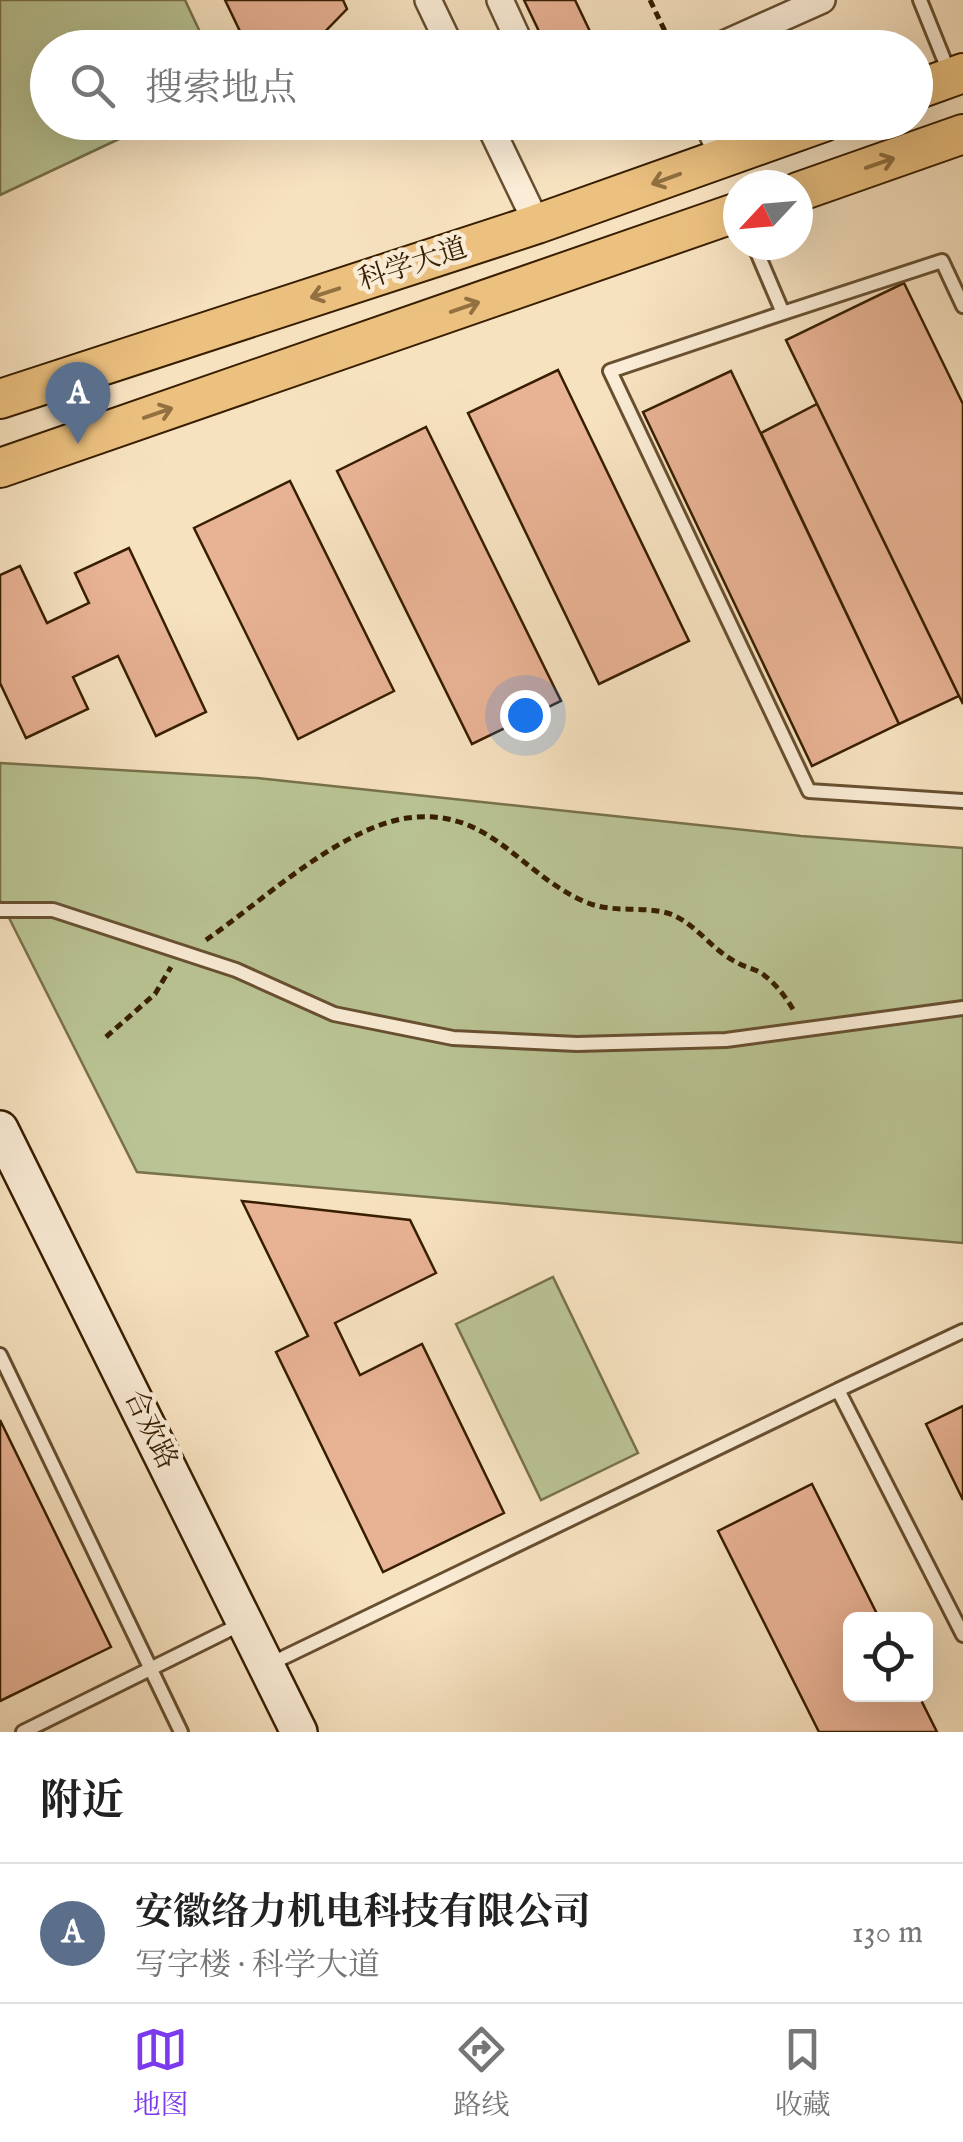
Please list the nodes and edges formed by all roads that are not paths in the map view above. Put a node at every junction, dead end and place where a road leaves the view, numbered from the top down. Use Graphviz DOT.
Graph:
graph roads {
  1 [pos="428,0"];
  2 [pos="500,0"];
  3 [pos="822,0"];
  4 [pos="920,0"];
  5 [pos="442,30"];
  6 [pos="514,30"];
  7 [pos="755,30"];
  8 [pos="957,75"];
  9 [pos="933,84"];
  10 [pos="963,134"];
  11 [pos="497,140"];
  12 [pos="715,140"];
  13 [pos="774,140"];
  14 [pos="723,158"];
  15 [pos="813,187"];
  16 [pos="723,217"];
  17 [pos="537,224"];
  18 [pos="760,260"];
  19 [pos="963,306"];
  20 [pos="782,313"];
  21 [pos="0,399"];
  22 [pos="0,468"];
  23 [pos="963,800"];
  24 [pos="0,910"];
  25 [pos="963,1008"];
  26 [pos="0,1128"];
  27 [pos="963,1331"];
  28 [pos="0,1355"];
  29 [pos="838,1390"];
  30 [pos="245,1622"];
  31 [pos="963,1635"];
  32 [pos="266,1666"];
  33 [pos="150,1668"];
  34 [pos="23,1732"];
  35 [pos="181,1732"];
  36 [pos="299,1732"];
  1 -- 5 [label="street"];
  2 -- 6 [label="street"];
  3 -- 7 [label="street"];
  4 -- 8 [label="lane"];
  8 -- 9 [label="main road"];
  15 -- 10 [label="main road, one-way"];
  11 -- 17 [label="street"];
  12 -- 14 [label="street"];
  13 -- 14 [label="main road, 科学大道"];
  14 -- 17 [label="main road, 科学大道, one-way"];
  22 -- 16 [label="main road, 科学大道, one-way"];
  17 -- 21 [label="main road, 科学大道, one-way"];
  18 -- 20 [label="lane"];
  19 -- 20 [label="lane"];
  20 -- 23 [label="lane"];
  24 -- 25 [label="lane"];
  26 -- 30 [label="street, 合欢路"];
  27 -- 29 [label="lane"];
  28 -- 33 [label="lane"];
  29 -- 31 [label="lane"];
  29 -- 32 [label="lane"];
  30 -- 32 [label="street, 合欢路"];
  30 -- 33 [label="lane"];
  32 -- 36 [label="street, 合欢路"];
  33 -- 34 [label="lane"];
  33 -- 35 [label="lane"];
}
